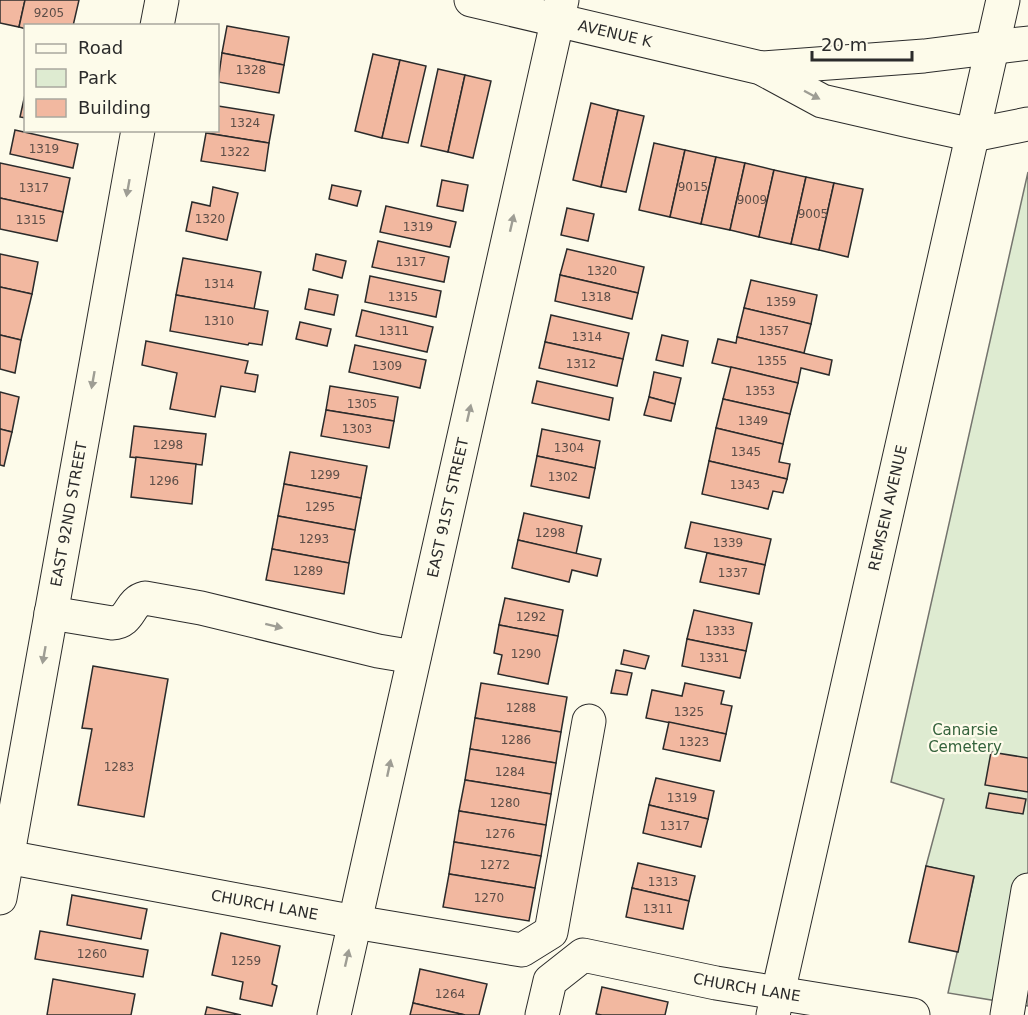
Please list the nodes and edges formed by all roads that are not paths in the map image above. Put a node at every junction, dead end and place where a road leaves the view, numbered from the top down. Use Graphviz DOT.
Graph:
graph roads {
  1 [pos="162,0"];
  2 [pos="471,0"];
  3 [pos="1003,0"];
  4 [pos="560,10"];
  5 [pos="157,24"];
  6 [pos="1028,44"];
  7 [pos="993,48"];
  8 [pos="761,68"];
  9 [pos="1028,124"];
  10 [pos="138,132"];
  11 [pos="973,135"];
  12 [pos="51,613"];
  13 [pos="414,657"];
  14 [pos="589,721"];
  15 [pos="7,857"];
  16 [pos="1028,890"];
  17 [pos="0,898"];
  18 [pos="355,922"];
  19 [pos="775,1004"];
  20 [pos="334,1015"];
  21 [pos="542,1015"];
  22 [pos="913,1015"];
  23 [pos="1007,1015"];
  1 -- 5 [label="street"];
  2 -- 4 [label="street, AVENUE K"];
  3 -- 7 [label="street, REMSEN AVENUE"];
  4 -- 8 [label="street, AVENUE K"];
  13 -- 4 [label="street, EAST 91ST STREET, one-way"];
  6 -- 7 [label="street, AVENUE K"];
  7 -- 8 [label="street, AVENUE K"];
  7 -- 11 [label="street, REMSEN AVENUE"];
  8 -- 11 [label="street, AVENUE K, one-way"];
  9 -- 11 [label="street"];
  10 -- 12 [label="street, EAST 92ND STREET, one-way"];
  11 -- 19 [label="street, REMSEN AVENUE"];
  12 -- 13 [label="street, one-way"];
  12 -- 15 [label="street, EAST 92ND STREET, one-way"];
  18 -- 13 [label="street, EAST 91ST STREET, one-way"];
  14 -- 18 [label="street, CHURCH LANE"];
  15 -- 17 [label="street, EAST 92ND STREET"];
  15 -- 18 [label="street, CHURCH LANE"];
  16 -- 23 [label="street"];
  20 -- 18 [label="street, EAST 91ST STREET, one-way"];
  19 -- 21 [label="street, CHURCH LANE"];
  19 -- 22 [label="street, CHURCH LANE"];
}
